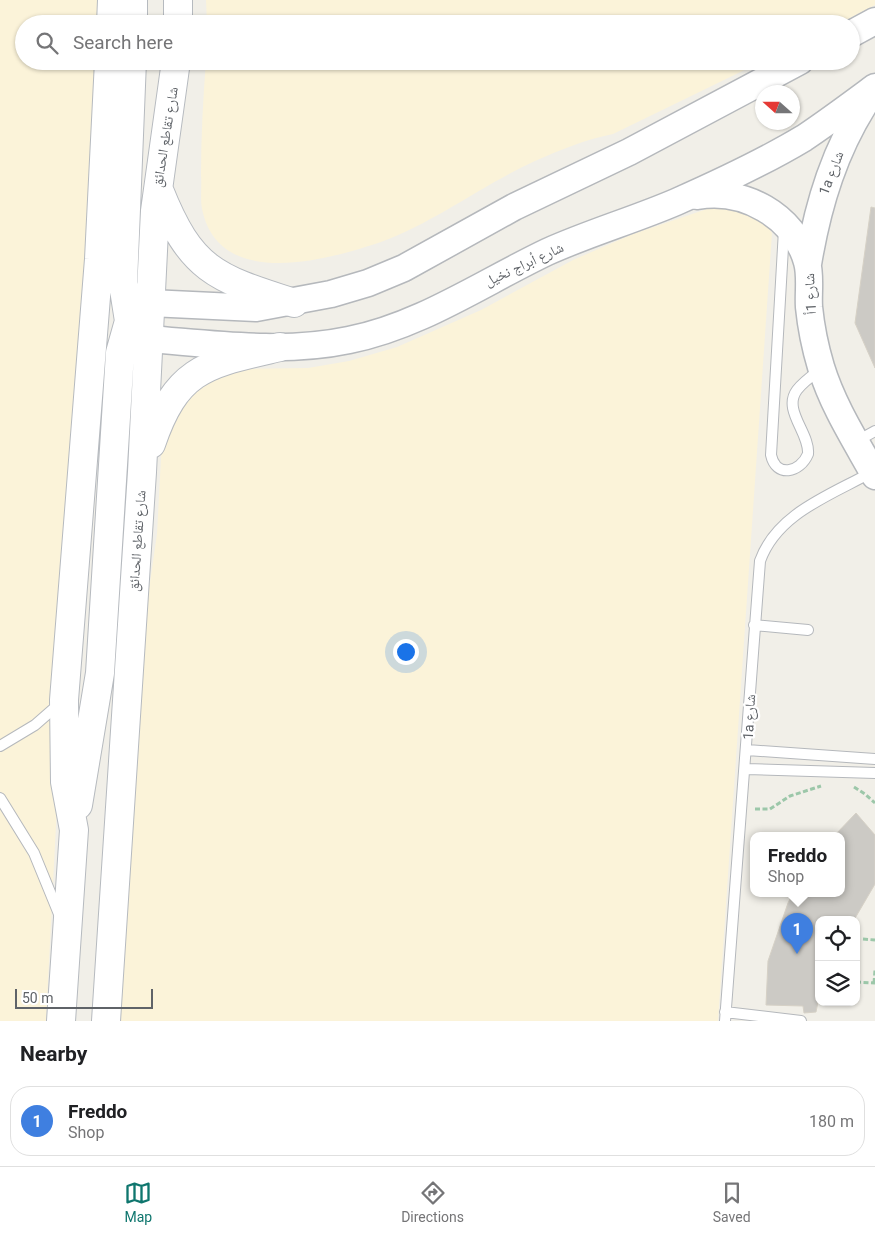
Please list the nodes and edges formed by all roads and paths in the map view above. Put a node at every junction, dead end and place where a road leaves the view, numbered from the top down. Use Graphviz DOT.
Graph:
graph roads {
  1 [pos="112,0"];
  2 [pos="133,0"];
  3 [pos="178,0"];
  4 [pos="111,15"];
  5 [pos="133,15"];
  6 [pos="178,15"];
  7 [pos="875,21"];
  8 [pos="860,29"];
  9 [pos="109,70"];
  10 [pos="132,70"];
  11 [pos="175,70"];
  12 [pos="783,70"];
  13 [pos="875,88"];
  14 [pos="157,185"];
  15 [pos="676,202"];
  16 [pos="784,224"];
  17 [pos="808,264"];
  18 [pos="294,302"];
  19 [pos="150,303"];
  20 [pos="138,330"];
  21 [pos="280,348"];
  22 [pos="822,368"];
  23 [pos="865,436"];
  24 [pos="142,472"];
  25 [pos="874,473"];
  26 [pos="754,625"];
  27 [pos="808,630"];
  28 [pos="64,700"];
  29 [pos="0,746"];
  30 [pos="747,750"];
  31 [pos="875,759"];
  32 [pos="746,769"];
  33 [pos="875,772"];
  34 [pos="829,785"];
  35 [pos="848,785"];
  36 [pos="0,798"];
  37 [pos="875,803"];
  38 [pos="743,808"];
  39 [pos="74,830"];
  40 [pos="66,935"];
  41 [pos="862,939"];
  42 [pos="875,940"];
  43 [pos="875,970"];
  44 [pos="860,982"];
  45 [pos="875,983"];
  46 [pos="725,1017"];
  47 [pos="61,1021"];
  48 [pos="106,1021"];
  49 [pos="801,1021"];
  1 -- 4 [label="main road"];
  2 -- 5 [label="main road"];
  3 -- 6 [label="main road"];
  7 -- 8 [label="street"];
  9 -- 28 [label="main road"];
  10 -- 20 [label="main road"];
  11 -- 14 [label="main road, شارع تقاطع الحدائق"];
  12 -- 18 [label="street"];
  13 -- 15 [label="street, شارع أبراج نخيل"];
  13 -- 17 [label="street, 1a شارع"];
  14 -- 18 [label="main road"];
  14 -- 19 [label="main road, شارع تقاطع الحدائق"];
  15 -- 16 [label="street, شارع 1أ"];
  15 -- 21 [label="street, شارع أبراج نخيل"];
  16 -- 17 [label="street, شارع 1أ"];
  16 -- 22 [label="lane"];
  17 -- 22 [label="street, شارع 1أ"];
  18 -- 19 [label="street"];
  19 -- 20 [label="main road, شارع تقاطع الحدائق"];
  20 -- 21 [label="street, شارع أبراج نخيل"];
  20 -- 24 [label="main road, شارع تقاطع الحدائق"];
  20 -- 39 [label="main road"];
  21 -- 24 [label="main road"];
  22 -- 23 [label="street, شارع 1أ"];
  23 -- 25 [label="street, شارع 1أ"];
  24 -- 48 [label="main road, شارع تقاطع الحدائق"];
  25 -- 26 [label="lane, 1a شارع"];
  26 -- 27 [label="lane"];
  26 -- 30 [label="lane, 1a شارع"];
  28 -- 29 [label="lane"];
  28 -- 39 [label="main road"];
  30 -- 31 [label="lane"];
  30 -- 32 [label="lane, 1a شارع"];
  32 -- 33 [label="lane"];
  32 -- 38 [label="lane, 1a شارع"];
  34 -- 38 [label="path"];
  35 -- 37 [label="path"];
  36 -- 40 [label="lane"];
  38 -- 46 [label="lane, 1a شارع"];
  39 -- 40 [label="main road"];
  40 -- 47 [label="main road"];
  41 -- 42 [label="path"];
  43 -- 45 [label="path"];
  44 -- 45 [label="path"];
  46 -- 49 [label="lane"];
}
